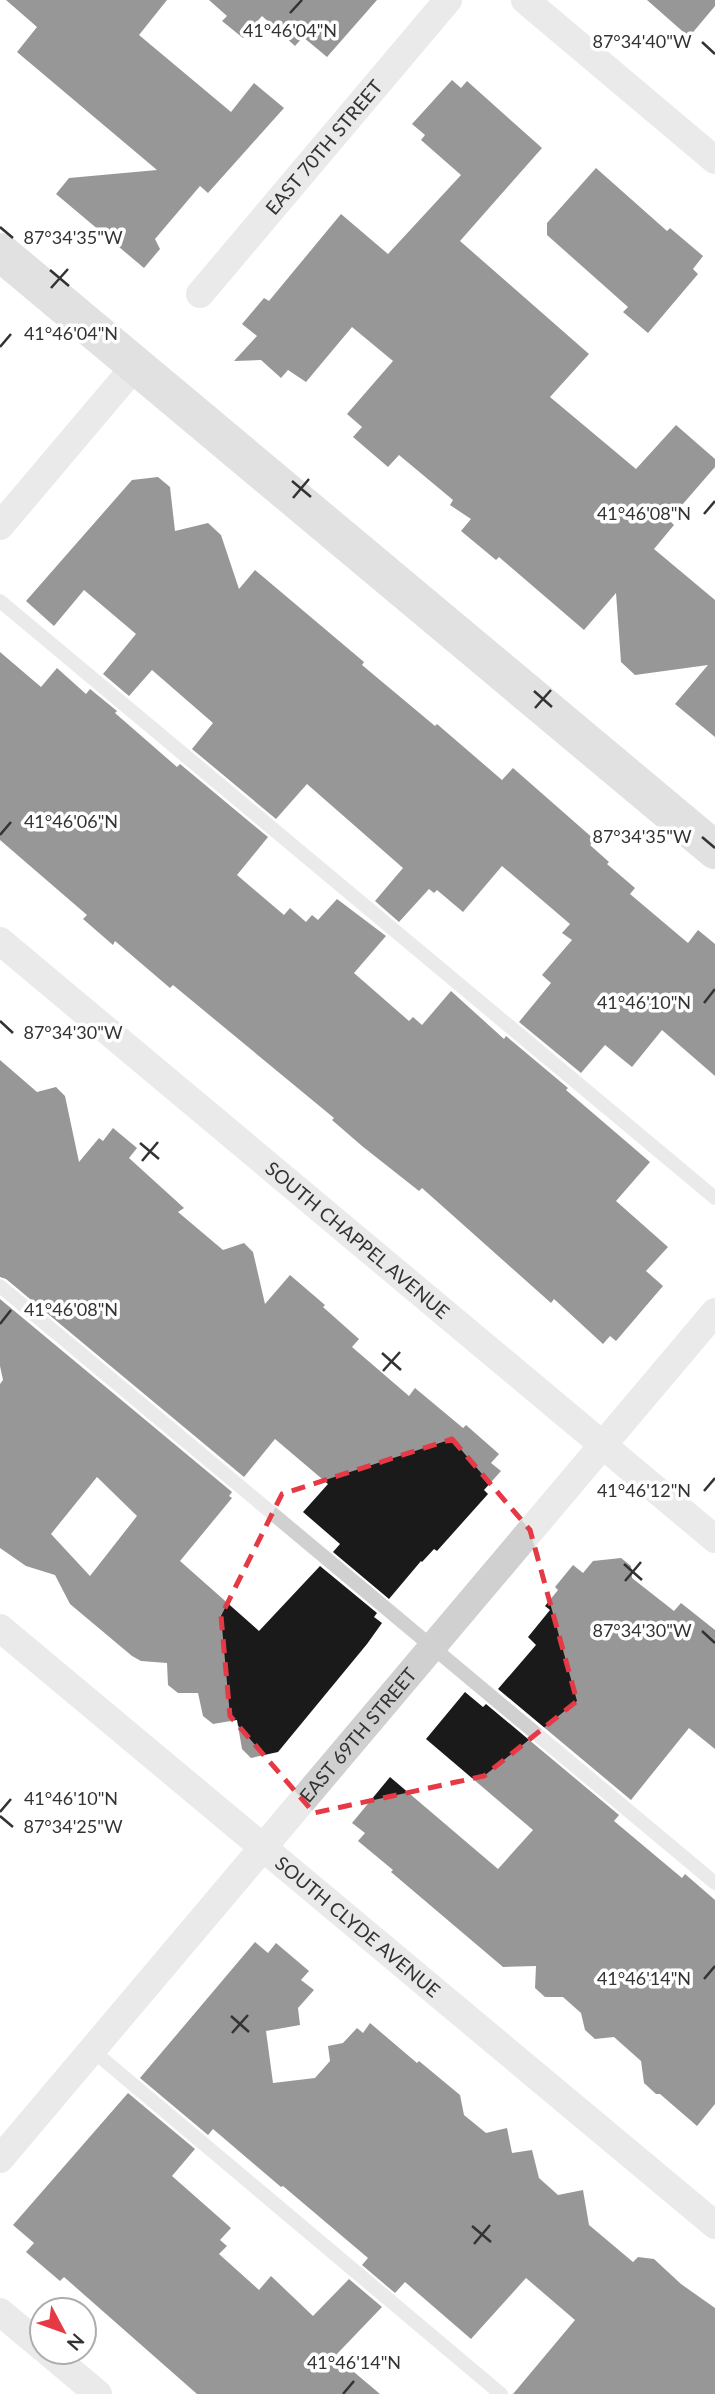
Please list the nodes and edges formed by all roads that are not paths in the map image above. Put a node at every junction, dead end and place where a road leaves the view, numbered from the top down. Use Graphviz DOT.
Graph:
graph roads {
  1 [pos="449,0"];
  2 [pos="525,0"];
  3 [pos="715,160"];
  4 [pos="0,252"];
  5 [pos="200,294"];
  6 [pos="136,365"];
  7 [pos="0,526"];
  8 [pos="0,601"];
  9 [pos="715,850"];
  10 [pos="0,941"];
  11 [pos="715,1198"];
  12 [pos="0,1286"];
  13 [pos="715,1312"];
  14 [pos="603,1445"];
  15 [pos="715,1539"];
  16 [pos="0,1628"];
  17 [pos="432,1647"];
  18 [pos="263,1847"];
  19 [pos="715,1883"];
  20 [pos="92,2050"];
  21 [pos="0,2159"];
  22 [pos="715,2225"];
  23 [pos="0,2312"];
  24 [pos="28,2335"];
  25 [pos="65,2366"];
  26 [pos="98,2394"];
  27 [pos="501,2394"];
  1 -- 5 [label="street, EAST 70TH STREET"];
  2 -- 3 [label="street"];
  4 -- 6 [label="street"];
  6 -- 7 [label="street"];
  6 -- 9 [label="street"];
  8 -- 11 [label="lane"];
  10 -- 14 [label="street, SOUTH CHAPPEL AVENUE"];
  12 -- 17 [label="lane"];
  13 -- 14 [label="street, EAST 69TH STREET"];
  14 -- 15 [label="street, SOUTH CHAPPEL AVENUE"];
  14 -- 17 [label="street, EAST 69TH STREET"];
  16 -- 18 [label="street, SOUTH CLYDE AVENUE"];
  17 -- 18 [label="street, EAST 69TH STREET"];
  17 -- 19 [label="lane"];
  18 -- 20 [label="street, EAST 69TH STREET"];
  18 -- 22 [label="street, SOUTH CLYDE AVENUE"];
  20 -- 21 [label="street, EAST 69TH STREET"];
  20 -- 27 [label="lane"];
  23 -- 24 [label="street"];
  25 -- 26 [label="street"];
}
